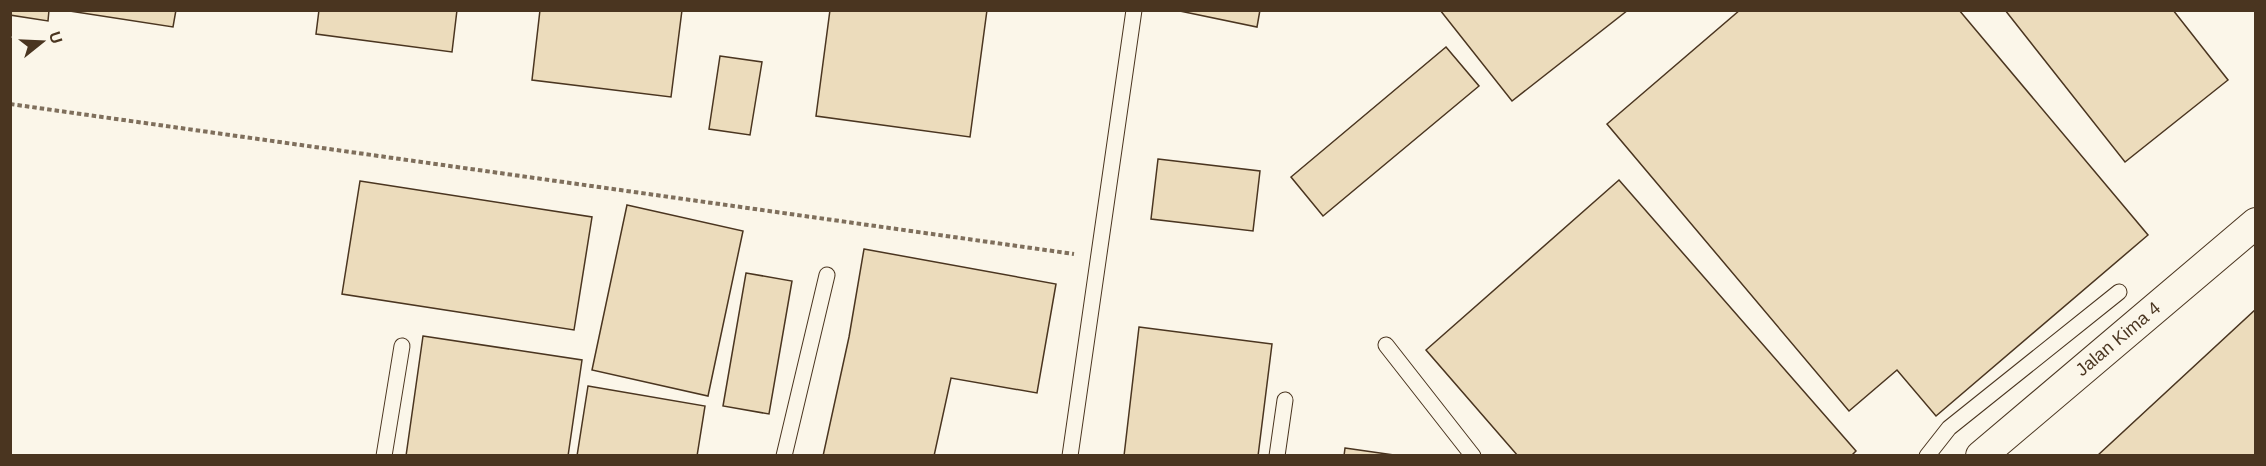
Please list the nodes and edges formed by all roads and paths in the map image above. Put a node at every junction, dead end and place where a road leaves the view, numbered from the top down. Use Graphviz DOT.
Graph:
graph roads {
  1 [pos="1134,10"];
  2 [pos="10,104"];
  3 [pos="2256,223"];
  4 [pos="1098,258"];
  5 [pos="827,275"];
  6 [pos="2119,292"];
  7 [pos="1386,345"];
  8 [pos="402,346"];
  9 [pos="1285,400"];
  10 [pos="384,456"];
  11 [pos="784,456"];
  12 [pos="1070,456"];
  13 [pos="1276,456"];
  14 [pos="1473,456"];
  15 [pos="1927,456"];
  16 [pos="1981,456"];
  1 -- 4 [label="lane"];
  2 -- 4 [label="path"];
  3 -- 16 [label="street, Jalan Kima 4"];
  4 -- 12 [label="lane"];
  5 -- 11 [label="lane"];
  6 -- 15 [label="lane"];
  7 -- 14 [label="lane"];
  8 -- 10 [label="lane"];
  9 -- 13 [label="lane"];
}
